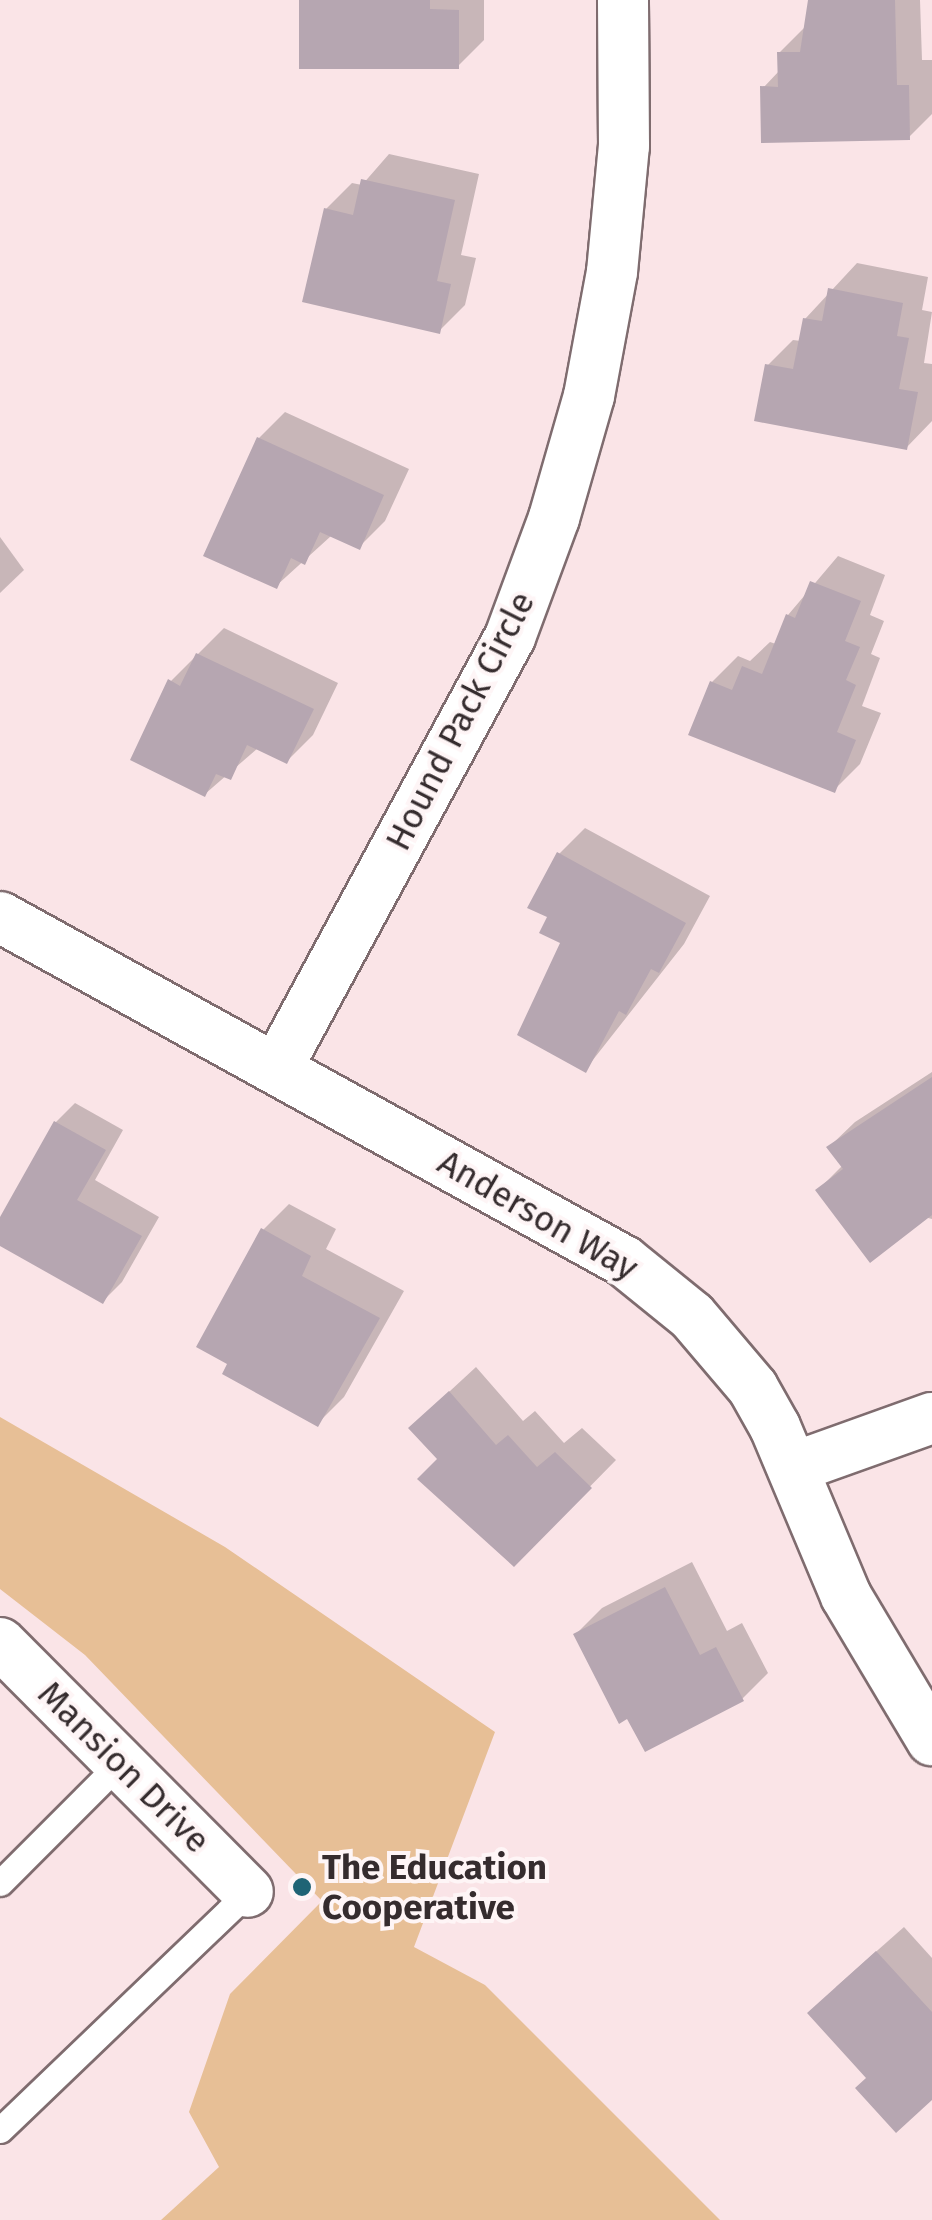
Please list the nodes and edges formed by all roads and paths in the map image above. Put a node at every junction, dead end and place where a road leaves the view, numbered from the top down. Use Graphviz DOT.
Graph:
graph roads {
  1 [pos="624,0"];
  2 [pos="0,916"];
  3 [pos="278,1066"];
  4 [pos="932,1418"];
  5 [pos="796,1467"];
  6 [pos="0,1643"];
  7 [pos="932,1740"];
  8 [pos="120,1763"];
  9 [pos="0,1883"];
  10 [pos="248,1892"];
  11 [pos="0,2130"];
  1 -- 3 [label="street, Hound Pack Circle"];
  2 -- 3 [label="street, Anderson Way"];
  3 -- 5 [label="street, Anderson Way"];
  4 -- 5 [label="street"];
  5 -- 7 [label="street, Anderson Way"];
  6 -- 8 [label="street, Mansion Drive"];
  8 -- 9 [label="lane"];
  8 -- 10 [label="street, Mansion Drive"];
  10 -- 11 [label="lane"];
}
